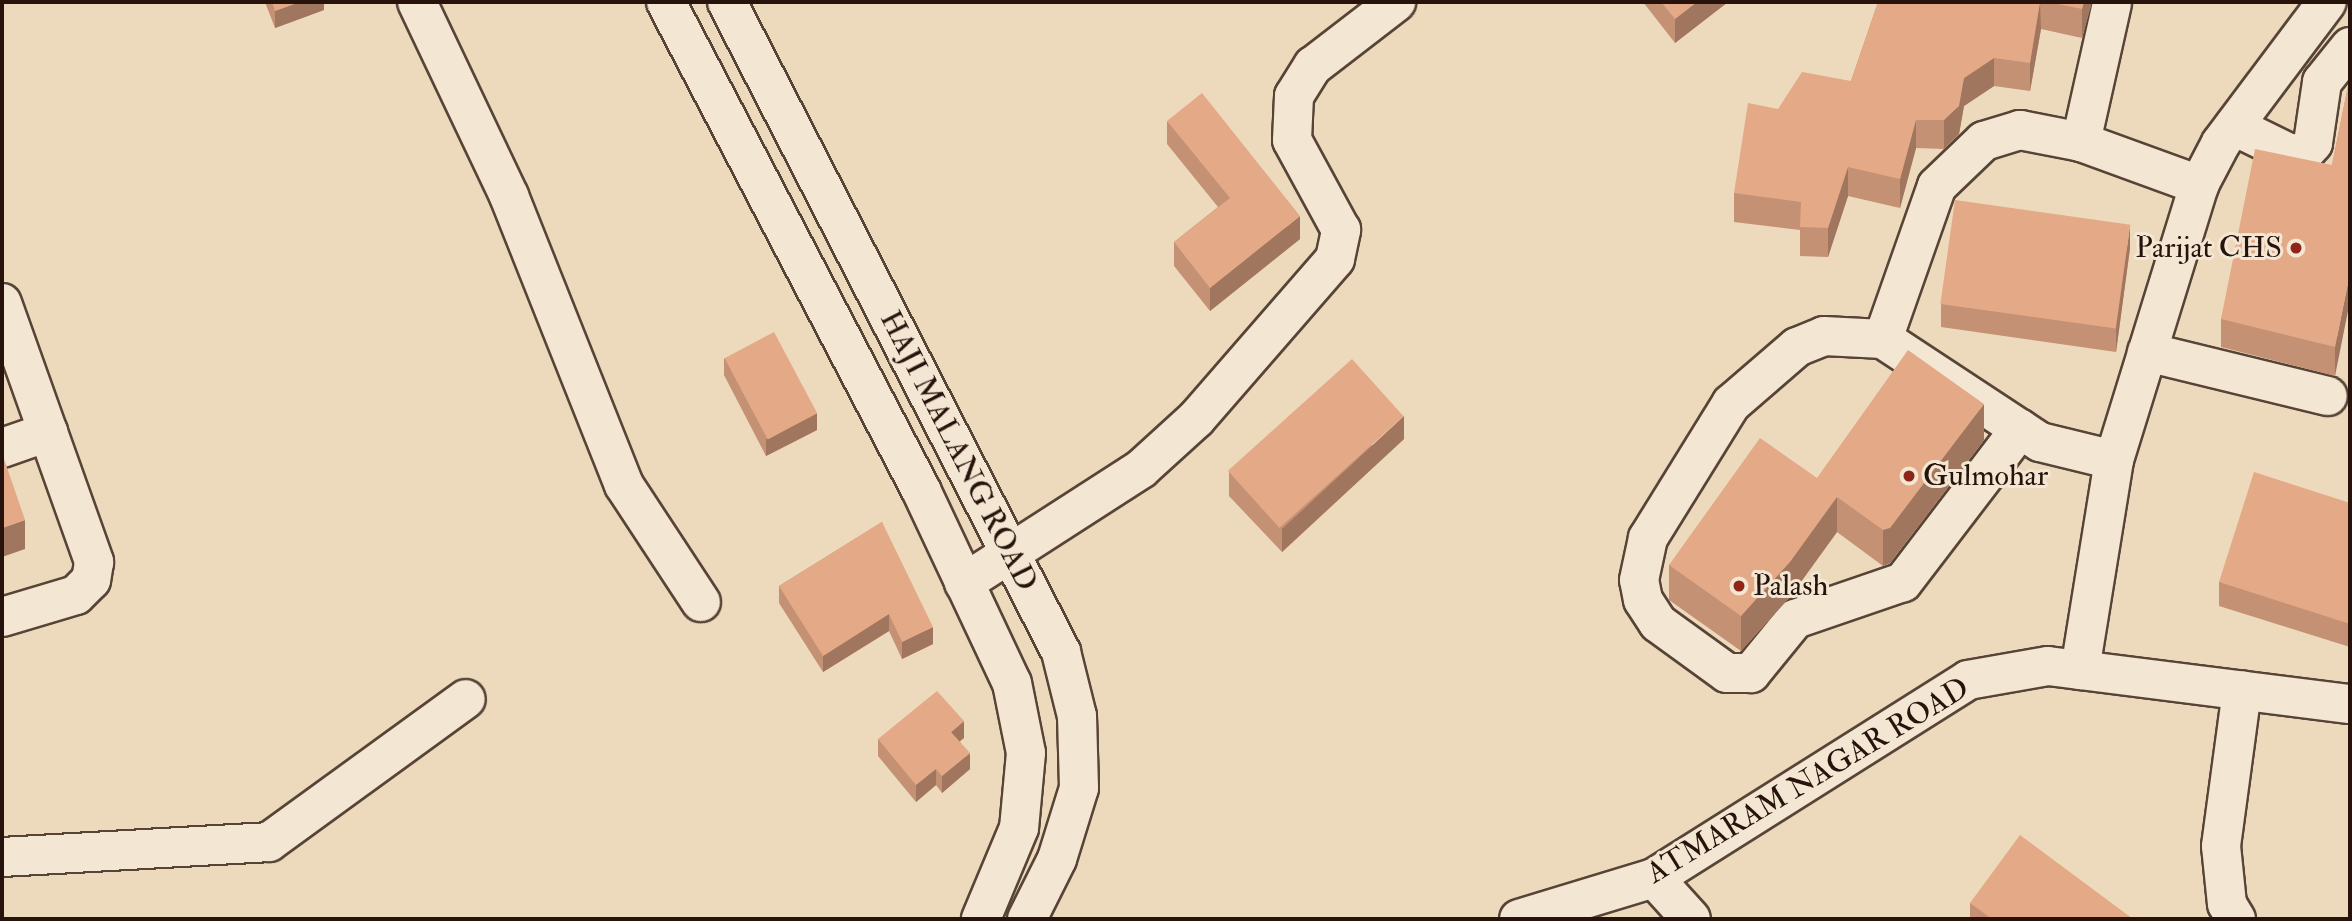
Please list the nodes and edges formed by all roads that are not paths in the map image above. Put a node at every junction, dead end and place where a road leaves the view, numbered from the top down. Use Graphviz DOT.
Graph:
graph roads {
  1 [pos="417,2"];
  2 [pos="666,2"];
  3 [pos="727,2"];
  4 [pos="1396,2"];
  5 [pos="2327,2"];
  6 [pos="2112,3"];
  7 [pos="2350,47"];
  8 [pos="2234,126"];
  9 [pos="2081,142"];
  10 [pos="2199,185"];
  11 [pos="5,321"];
  12 [pos="1883,339"];
  13 [pos="2147,352"];
  14 [pos="2328,396"];
  15 [pos="2020,429"];
  16 [pos="48,432"];
  17 [pos="2,449"];
  18 [pos="2114,460"];
  19 [pos="1010,555"];
  20 [pos="964,583"];
  21 [pos="701,602"];
  22 [pos="2,617"];
  23 [pos="2080,670"];
  24 [pos="2242,690"];
  25 [pos="466,699"];
  26 [pos="2350,704"];
  27 [pos="2,857"];
  28 [pos="1654,878"];
  29 [pos="2227,914"];
  30 [pos="981,919"];
  31 [pos="1027,919"];
  32 [pos="1519,919"];
  33 [pos="1690,919"];
  1 -- 21 [label="street"];
  2 -- 20 [label="street, HAJI MALANG ROAD"];
  3 -- 19 [label="street, HAJI MALANG ROAD"];
  4 -- 19 [label="street"];
  5 -- 8 [label="street"];
  6 -- 9 [label="street"];
  7 -- 8 [label="street"];
  8 -- 10 [label="street"];
  9 -- 10 [label="street"];
  9 -- 12 [label="street"];
  10 -- 13 [label="street"];
  11 -- 16 [label="street"];
  12 -- 15 [label="street"];
  12 -- 15 [label="street"];
  13 -- 14 [label="street"];
  13 -- 18 [label="street"];
  15 -- 18 [label="street"];
  16 -- 17 [label="street"];
  16 -- 22 [label="street"];
  18 -- 23 [label="street"];
  19 -- 20 [label="street"];
  19 -- 31 [label="street, HAJI MALANG ROAD"];
  20 -- 30 [label="street, HAJI MALANG ROAD"];
  23 -- 24 [label="street, ATMARAM NAGAR ROAD"];
  23 -- 28 [label="street, ATMARAM NAGAR ROAD"];
  24 -- 26 [label="street, ATMARAM NAGAR ROAD"];
  24 -- 29 [label="street"];
  25 -- 27 [label="street"];
  28 -- 32 [label="street, ATMARAM NAGAR ROAD"];
  28 -- 33 [label="street"];
}
